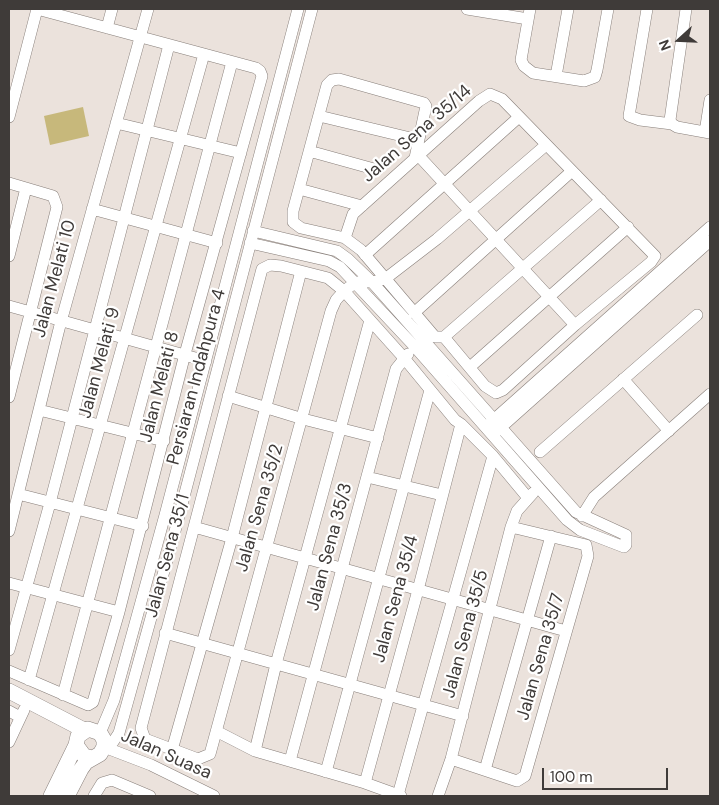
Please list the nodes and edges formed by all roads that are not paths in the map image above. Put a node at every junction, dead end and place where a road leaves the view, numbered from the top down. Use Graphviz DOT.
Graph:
graph roads {
  1 [pos="37,9"];
  2 [pos="112,9"];
  3 [pos="148,9"];
  4 [pos="298,9"];
  5 [pos="312,9"];
  6 [pos="467,9"];
  7 [pos="568,9"];
  8 [pos="608,9"];
  9 [pos="647,9"];
  10 [pos="686,9"];
  11 [pos="490,11"];
  12 [pos="75,14"];
  13 [pos="529,14"];
  14 [pos="107,28"];
  15 [pos="140,37"];
  16 [pos="169,45"];
  17 [pos="204,54"];
  18 [pos="232,62"];
  19 [pos="556,76"];
  20 [pos="710,100"];
  21 [pos="10,103"];
  22 [pos="319,116"];
  23 [pos="9,117"];
  24 [pos="519,117"];
  25 [pos="116,122"];
  26 [pos="672,124"];
  27 [pos="147,130"];
  28 [pos="707,132"];
  29 [pos="180,138"];
  30 [pos="419,140"];
  31 [pos="546,145"];
  32 [pos="210,146"];
  33 [pos="309,151"];
  34 [pos="241,154"];
  35 [pos="416,157"];
  36 [pos="374,169"];
  37 [pos="572,171"];
  38 [pos="9,183"];
  39 [pos="444,184"];
  40 [pos="26,188"];
  41 [pos="299,189"];
  42 [pos="602,200"];
  43 [pos="362,206"];
  44 [pos="92,209"];
  45 [pos="469,211"];
  46 [pos="124,219"];
  47 [pos="628,227"];
  48 [pos="710,227"];
  49 [pos="155,228"];
  50 [pos="253,231"];
  51 [pos="187,236"];
  52 [pos="345,238"];
  53 [pos="496,240"];
  54 [pos="710,241"];
  55 [pos="217,243"];
  56 [pos="250,243"];
  57 [pos="365,255"];
  58 [pos="9,256"];
  59 [pos="655,256"];
  60 [pos="665,266"];
  61 [pos="522,269"];
  62 [pos="301,271"];
  63 [pos="673,276"];
  64 [pos="386,279"];
  65 [pos="356,282"];
  66 [pos="372,282"];
  67 [pos="344,291"];
  68 [pos="549,297"];
  69 [pos="9,306"];
  70 [pos="30,312"];
  71 [pos="414,313"];
  72 [pos="697,315"];
  73 [pos="370,320"];
  74 [pos="61,321"];
  75 [pos="575,325"];
  76 [pos="94,330"];
  77 [pos="125,337"];
  78 [pos="444,337"];
  79 [pos="156,346"];
  80 [pos="415,348"];
  81 [pos="185,354"];
  82 [pos="404,358"];
  83 [pos="206,361"];
  84 [pos="470,367"];
  85 [pos="623,379"];
  86 [pos="430,390"];
  87 [pos="710,394"];
  88 [pos="9,396"];
  89 [pos="228,396"];
  90 [pos="267,408"];
  91 [pos="39,410"];
  92 [pos="72,418"];
  93 [pos="303,418"];
  94 [pos="498,423"];
  95 [pos="461,424"];
  96 [pos="102,425"];
  97 [pos="340,428"];
  98 [pos="489,431"];
  99 [pos="669,431"];
  100 [pos="134,434"];
  101 [pos="378,438"];
  102 [pos="164,441"];
  103 [pos="540,452"];
  104 [pos="493,456"];
  105 [pos="367,477"];
  106 [pos="404,486"];
  107 [pos="539,489"];
  108 [pos="18,494"];
  109 [pos="442,495"];
  110 [pos="528,498"];
  111 [pos="50,503"];
  112 [pos="77,511"];
  113 [pos="582,516"];
  114 [pos="110,519"];
  115 [pos="142,526"];
  116 [pos="194,527"];
  117 [pos="511,527"];
  118 [pos="9,532"];
  119 [pos="551,536"];
  120 [pos="232,538"];
  121 [pos="267,548"];
  122 [pos="305,558"];
  123 [pos="342,568"];
  124 [pos="378,579"];
  125 [pos="9,583"];
  126 [pos="26,588"];
  127 [pos="418,590"];
  128 [pos="53,596"];
  129 [pos="453,599"];
  130 [pos="87,604"];
  131 [pos="491,610"];
  132 [pos="120,612"];
  133 [pos="528,620"];
  134 [pos="566,631"];
  135 [pos="166,633"];
  136 [pos="202,644"];
  137 [pos="9,650"];
  138 [pos="238,653"];
  139 [pos="276,664"];
  140 [pos="9,671"];
  141 [pos="314,674"];
  142 [pos="29,680"];
  143 [pos="350,684"];
  144 [pos="9,691"];
  145 [pos="62,695"];
  146 [pos="388,695"];
  147 [pos="9,702"];
  148 [pos="423,705"];
  149 [pos="9,711"];
  150 [pos="22,714"];
  151 [pos="463,716"];
  152 [pos="218,732"];
  153 [pos="88,739"];
  154 [pos="9,742"];
  155 [pos="172,750"];
  156 [pos="255,751"];
  157 [pos="92,758"];
  158 [pos="198,758"];
  159 [pos="451,760"];
  160 [pos="290,761"];
  161 [pos="486,770"];
  162 [pos="326,772"];
  163 [pos="365,783"];
  164 [pos="96,792"];
  165 [pos="138,794"];
  166 [pos="400,795"];
  167 [pos="50,796"];
  168 [pos="68,796"];
  169 [pos="150,796"];
  170 [pos="214,796"];
  171 [pos="438,796"];
  1 -- 12 [label="street"];
  1 -- 21 [label="street"];
  2 -- 14 [label="street"];
  3 -- 15 [label="street, Jalan Melati 10"];
  4 -- 83 [label="street, Persiaran Indahpura 4"];
  5 -- 50 [label="street, Persiaran Indahpura 4"];
  6 -- 11 [label="street"];
  7 -- 19 [label="street"];
  8 -- 19 [label="street"];
  9 -- 26 [label="street"];
  10 -- 26 [label="street"];
  11 -- 13 [label="street"];
  12 -- 14 [label="street"];
  13 -- 19 [label="street"];
  14 -- 15 [label="street"];
  15 -- 16 [label="street"];
  15 -- 25 [label="street, Jalan Melati 10"];
  16 -- 17 [label="street"];
  16 -- 27 [label="street"];
  17 -- 18 [label="street"];
  17 -- 29 [label="street, Jalan Melati 9"];
  18 -- 32 [label="street"];
  18 -- 34 [label="street, Jalan Melati 8"];
  20 -- 28 [label="street"];
  21 -- 23 [label="street"];
  22 -- 30 [label="street"];
  22 -- 30 [label="street"];
  22 -- 33 [label="street"];
  24 -- 31 [label="street, Jalan Sena 35/14"];
  24 -- 35 [label="street, Jalan Sena 35/14"];
  24 -- 39 [label="street"];
  25 -- 27 [label="street"];
  25 -- 44 [label="street, Jalan Melati 10"];
  26 -- 28 [label="street"];
  27 -- 29 [label="street"];
  27 -- 46 [label="street"];
  29 -- 32 [label="street"];
  29 -- 49 [label="street, Jalan Melati 9"];
  30 -- 35 [label="street"];
  31 -- 37 [label="street, Jalan Sena 35/14"];
  31 -- 45 [label="street"];
  32 -- 34 [label="street"];
  32 -- 51 [label="street"];
  33 -- 36 [label="street"];
  33 -- 41 [label="street"];
  34 -- 55 [label="street, Jalan Melati 8"];
  35 -- 39 [label="street"];
  35 -- 43 [label="street, Jalan Sena 35/14"];
  37 -- 42 [label="street, Jalan Sena 35/14"];
  37 -- 53 [label="street"];
  38 -- 40 [label="street"];
  39 -- 45 [label="street"];
  39 -- 57 [label="street"];
  40 -- 58 [label="street"];
  40 -- 70 [label="street"];
  41 -- 43 [label="street"];
  41 -- 52 [label="street"];
  42 -- 47 [label="street, Jalan Sena 35/14"];
  42 -- 61 [label="street"];
  43 -- 52 [label="street, Jalan Sena 35/14"];
  44 -- 46 [label="street"];
  44 -- 74 [label="street, Jalan Melati 10"];
  45 -- 53 [label="street"];
  45 -- 64 [label="street"];
  46 -- 49 [label="street"];
  46 -- 76 [label="street"];
  47 -- 59 [label="street, Jalan Sena 35/14"];
  47 -- 68 [label="street"];
  48 -- 60 [label="street"];
  49 -- 51 [label="street"];
  49 -- 77 [label="street, Jalan Melati 9"];
  50 -- 56 [label="street, Persiaran Indahpura 4"];
  50 -- 66 [label="street"];
  51 -- 55 [label="street"];
  51 -- 79 [label="street"];
  52 -- 57 [label="street"];
  53 -- 61 [label="street"];
  53 -- 71 [label="street"];
  54 -- 63 [label="street"];
  55 -- 81 [label="street, Jalan Melati 8"];
  56 -- 65 [label="street"];
  56 -- 153 [label="street, Persiaran Indahpura 4"];
  57 -- 64 [label="street"];
  59 -- 60 [label="street, Jalan Sena 35/14"];
  59 -- 75 [label="street"];
  60 -- 63 [label="street, Jalan Sena 35/14"];
  60 -- 94 [label="street"];
  61 -- 68 [label="street"];
  61 -- 78 [label="street"];
  62 -- 67 [label="street"];
  62 -- 89 [label="street, Jalan Sena 35/1"];
  62 -- 90 [label="street"];
  63 -- 94 [label="street"];
  64 -- 66 [label="street"];
  64 -- 71 [label="street"];
  65 -- 66 [label="street"];
  65 -- 67 [label="street, Jalan Sena 35/2"];
  65 -- 80 [label="street"];
  66 -- 94 [label="street"];
  67 -- 73 [label="street"];
  67 -- 93 [label="street, Jalan Sena 35/2"];
  68 -- 75 [label="street"];
  68 -- 84 [label="street"];
  69 -- 70 [label="street"];
  70 -- 74 [label="street"];
  70 -- 88 [label="street"];
  71 -- 78 [label="street"];
  72 -- 85 [label="street"];
  73 -- 82 [label="street"];
  73 -- 97 [label="street"];
  74 -- 76 [label="street"];
  74 -- 91 [label="street, Jalan Melati 10"];
  75 -- 84 [label="street"];
  76 -- 77 [label="street"];
  76 -- 92 [label="street"];
  77 -- 79 [label="street"];
  77 -- 96 [label="street, Jalan Melati 9"];
  78 -- 84 [label="street"];
  79 -- 81 [label="street"];
  79 -- 100 [label="street"];
  80 -- 82 [label="street, Jalan Sena 35/3"];
  80 -- 98 [label="street"];
  81 -- 83 [label="street"];
  81 -- 102 [label="street, Jalan Melati 8"];
  82 -- 86 [label="street"];
  82 -- 101 [label="street, Jalan Sena 35/3"];
  83 -- 153 [label="street, Persiaran Indahpura 4"];
  85 -- 99 [label="street"];
  85 -- 103 [label="street"];
  86 -- 95 [label="street"];
  86 -- 106 [label="street"];
  87 -- 99 [label="street"];
  89 -- 90 [label="street"];
  89 -- 116 [label="street, Jalan Sena 35/1"];
  90 -- 93 [label="street"];
  90 -- 120 [label="street"];
  91 -- 92 [label="street"];
  91 -- 108 [label="street, Jalan Melati 10"];
  92 -- 96 [label="street"];
  92 -- 111 [label="street"];
  93 -- 97 [label="street"];
  93 -- 121 [label="street, Jalan Sena 35/2"];
  94 -- 98 [label="street"];
  94 -- 113 [label="street"];
  95 -- 104 [label="street"];
  95 -- 109 [label="street, Jalan Sena 35/4"];
  96 -- 100 [label="street"];
  96 -- 112 [label="street, Jalan Melati 9"];
  97 -- 101 [label="street"];
  97 -- 122 [label="street"];
  98 -- 107 [label="street"];
  99 -- 113 [label="street"];
  100 -- 102 [label="street"];
  100 -- 114 [label="street"];
  101 -- 105 [label="street, Jalan Sena 35/3"];
  102 -- 115 [label="street, Jalan Melati 8"];
  104 -- 110 [label="street"];
  104 -- 129 [label="street"];
  105 -- 106 [label="street"];
  105 -- 123 [label="street, Jalan Sena 35/3"];
  106 -- 109 [label="street"];
  106 -- 124 [label="street"];
  107 -- 110 [label="street, Jalan Sena 35/5"];
  107 -- 113 [label="street"];
  108 -- 111 [label="street"];
  108 -- 118 [label="street, Jalan Melati 10"];
  109 -- 127 [label="street, Jalan Sena 35/4"];
  110 -- 117 [label="street, Jalan Sena 35/5"];
  111 -- 112 [label="street"];
  111 -- 126 [label="street"];
  112 -- 114 [label="street"];
  112 -- 128 [label="street, Jalan Melati 9"];
  114 -- 115 [label="street"];
  114 -- 130 [label="street"];
  115 -- 132 [label="street, Jalan Melati 8"];
  116 -- 120 [label="street"];
  116 -- 135 [label="street, Jalan Sena 35/1"];
  117 -- 119 [label="street, Jalan Sena 35/7"];
  117 -- 131 [label="street, Jalan Sena 35/5"];
  119 -- 133 [label="street"];
  119 -- 134 [label="street, Jalan Sena 35/7"];
  120 -- 121 [label="street"];
  120 -- 136 [label="street"];
  121 -- 122 [label="street"];
  121 -- 138 [label="street, Jalan Sena 35/2"];
  122 -- 123 [label="street"];
  122 -- 139 [label="street"];
  123 -- 124 [label="street"];
  123 -- 141 [label="street, Jalan Sena 35/3"];
  124 -- 127 [label="street"];
  124 -- 143 [label="street"];
  125 -- 126 [label="street"];
  126 -- 128 [label="street"];
  126 -- 137 [label="street"];
  127 -- 129 [label="street"];
  127 -- 146 [label="street, Jalan Sena 35/4"];
  128 -- 130 [label="street"];
  128 -- 142 [label="street, Jalan Melati 9"];
  129 -- 131 [label="street"];
  129 -- 148 [label="street"];
  130 -- 132 [label="street"];
  130 -- 145 [label="street"];
  131 -- 133 [label="street"];
  131 -- 151 [label="street, Jalan Sena 35/5"];
  132 -- 145 [label="street, Jalan Melati 8"];
  133 -- 134 [label="street"];
  133 -- 161 [label="street"];
  134 -- 161 [label="street, Jalan Sena 35/7"];
  135 -- 136 [label="street"];
  135 -- 155 [label="street, Jalan Sena 35/1"];
  136 -- 138 [label="street"];
  136 -- 155 [label="street"];
  138 -- 139 [label="street"];
  138 -- 152 [label="street, Jalan Sena 35/2"];
  139 -- 141 [label="street"];
  139 -- 156 [label="street"];
  140 -- 142 [label="street"];
  141 -- 143 [label="street"];
  141 -- 160 [label="street, Jalan Sena 35/3"];
  142 -- 145 [label="street"];
  143 -- 146 [label="street"];
  143 -- 162 [label="street"];
  144 -- 153 [label="main road"];
  146 -- 148 [label="street"];
  146 -- 163 [label="street, Jalan Sena 35/4"];
  147 -- 150 [label="main road"];
  148 -- 151 [label="street"];
  148 -- 166 [label="street"];
  149 -- 150 [label="street"];
  150 -- 153 [label="main road"];
  150 -- 154 [label="street"];
  151 -- 159 [label="street, Jalan Sena 35/5"];
  152 -- 156 [label="street"];
  152 -- 158 [label="street, Jalan Sena 35/2"];
  153 -- 157 [label="main road"];
  153 -- 157 [label="main road"];
  153 -- 167 [label="main road"];
  153 -- 170 [label="street, Jalan Suasa"];
  155 -- 158 [label="street, Jalan Sena 35/1"];
  156 -- 160 [label="street"];
  157 -- 168 [label="main road"];
  159 -- 161 [label="street, Jalan Sena 35/7"];
  159 -- 171 [label="street, Jalan Sena 35/5"];
  160 -- 162 [label="street"];
  162 -- 163 [label="street"];
  163 -- 166 [label="street"];
  164 -- 165 [label="street"];
  165 -- 169 [label="street"];
}
